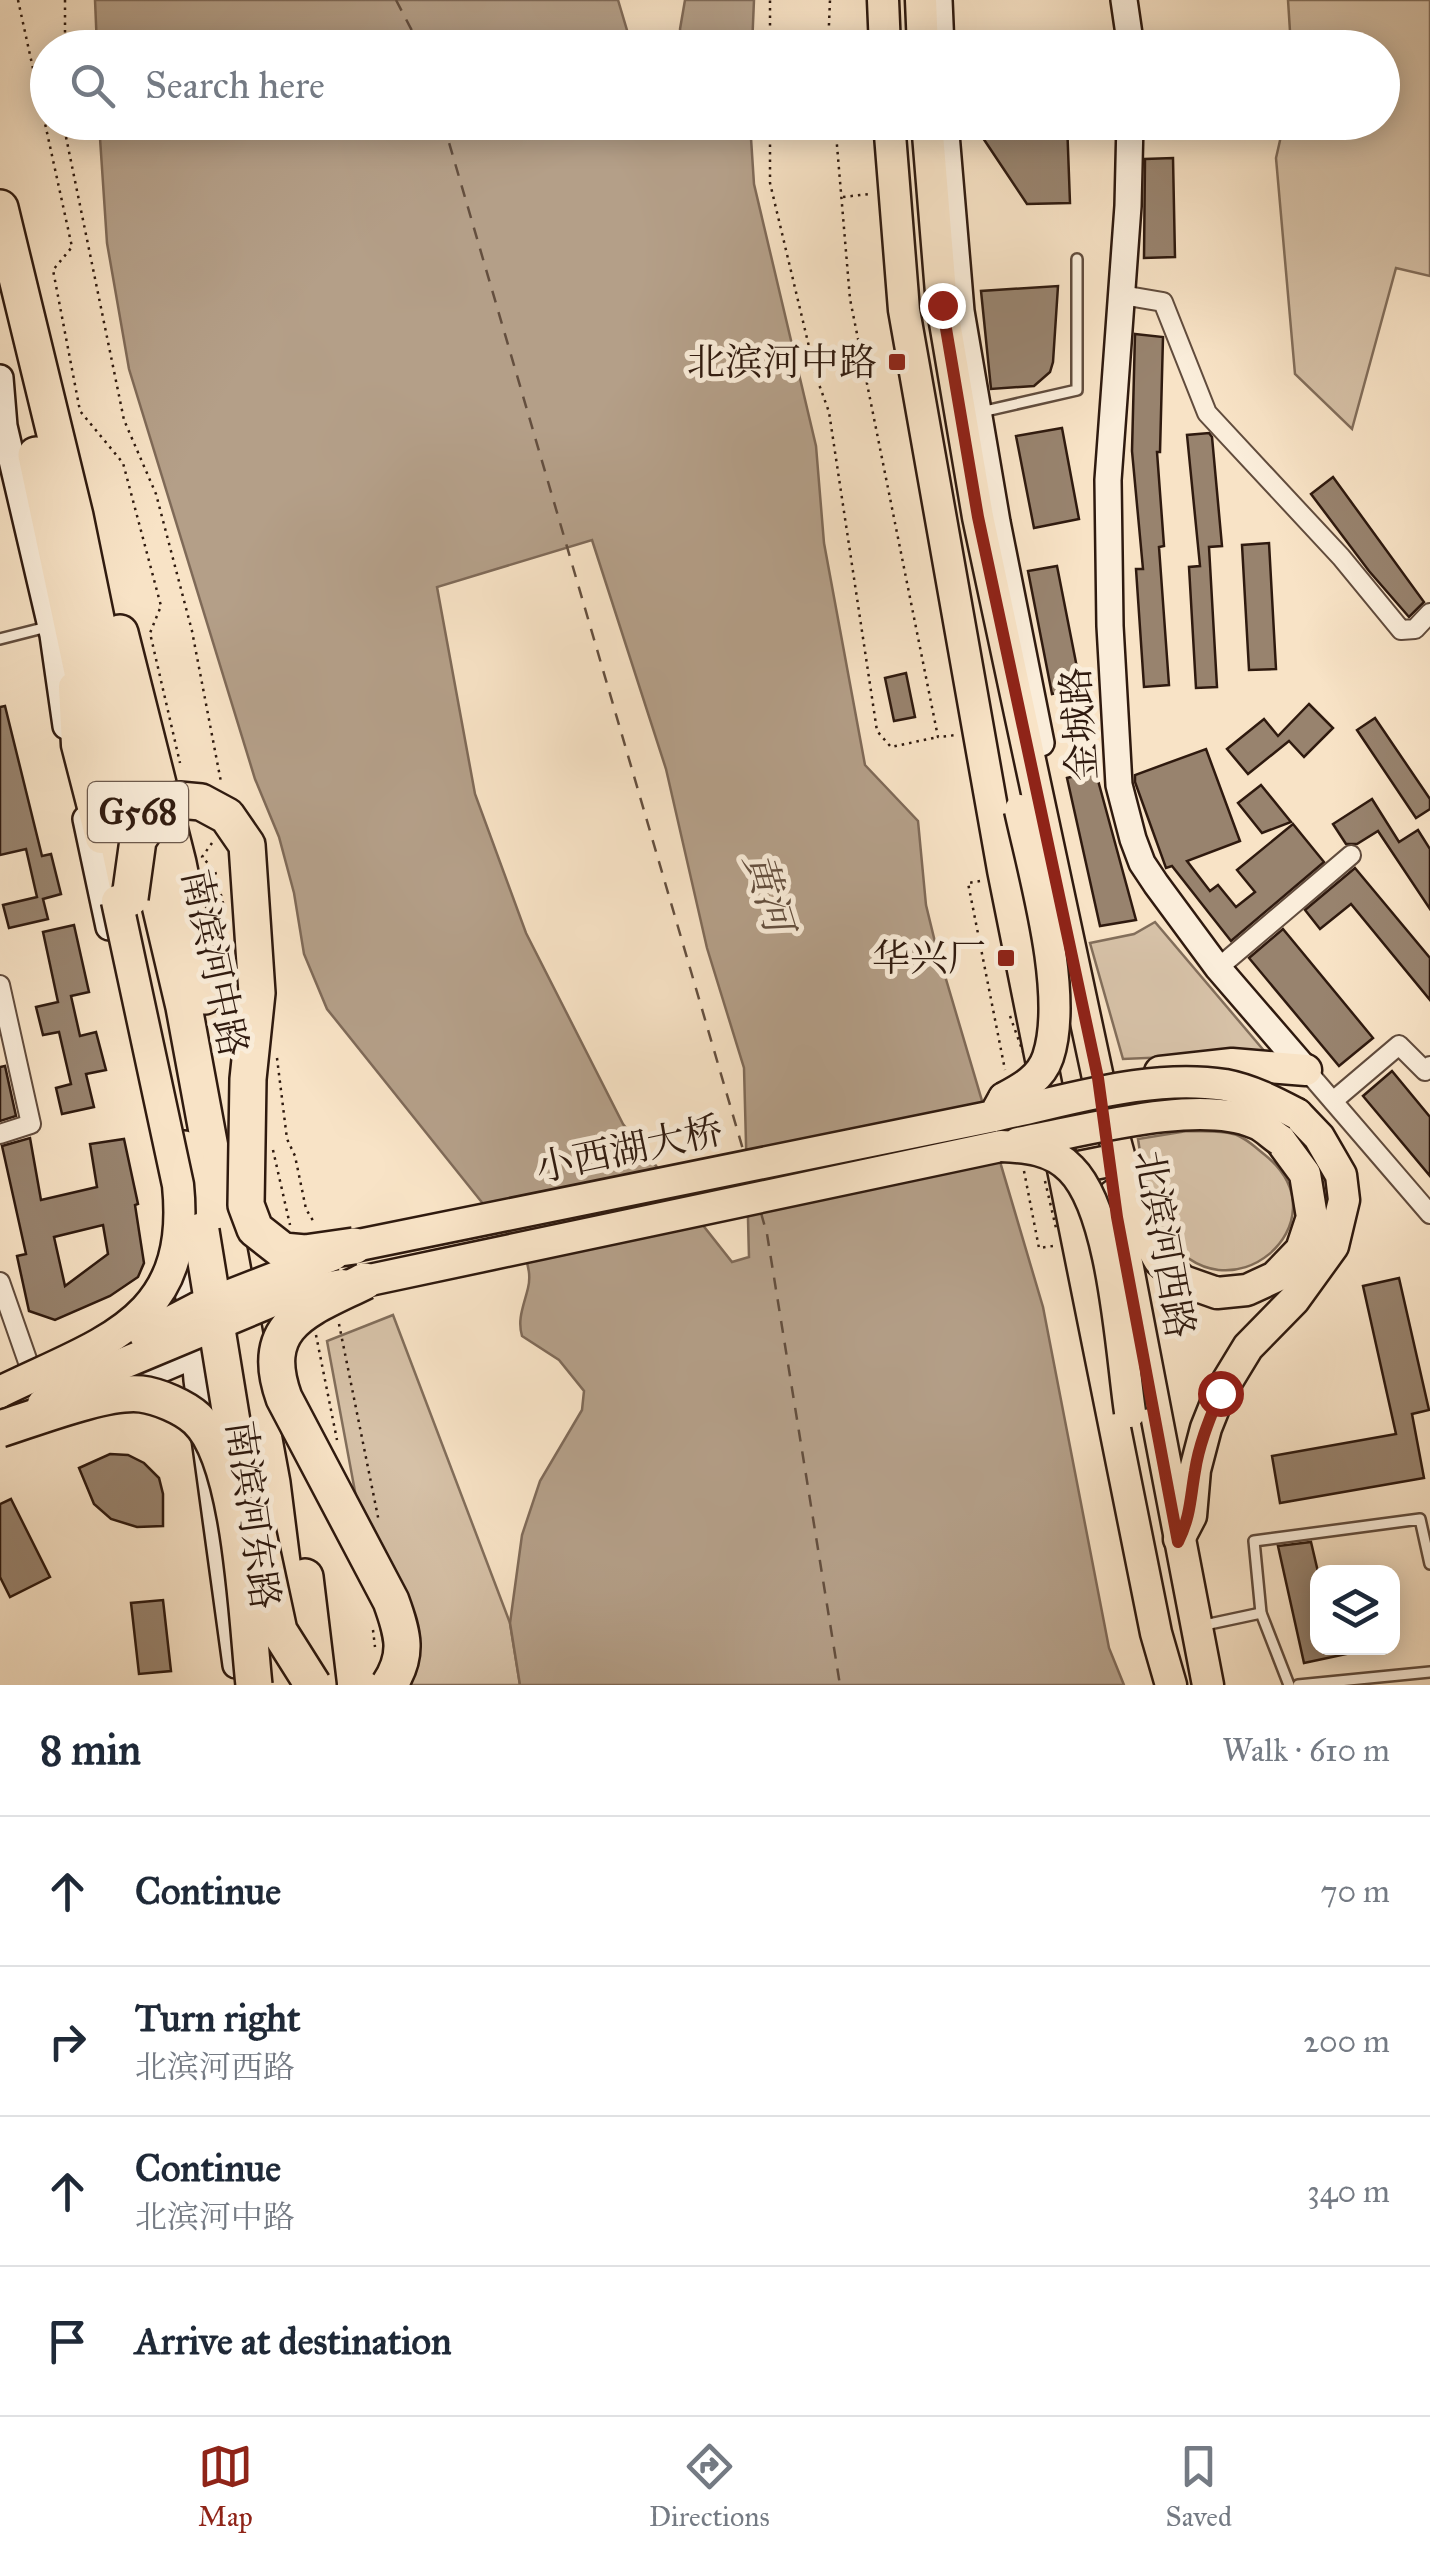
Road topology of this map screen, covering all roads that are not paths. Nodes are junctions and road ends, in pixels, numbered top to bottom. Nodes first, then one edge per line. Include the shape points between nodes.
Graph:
1 (883, 0) edge
2 (921, 0) edge
3 (939, 0) edge
4 (1124, 0) edge
5 (884, 30) edge
6 (922, 30) edge
7 (941, 30) edge
8 (1128, 30) edge
9 (890, 140) edge
10 (928, 140) edge
11 (947, 140) edge
12 (1129, 140) edge
13 (0, 208) edge
14 (1077, 260) dead end
15 (1122, 294) junction
16 (0, 298) edge
17 (0, 378) edge
18 (978, 413) junction
19 (934, 476) junction
20 (74, 516) junction
21 (1430, 613) edge
22 (63, 638) junction
23 (0, 639) edge
24 (1351, 855) dead end
25 (123, 899) junction
26 (1218, 968) junction
27 (0, 985) edge
28 (1430, 1066) edge
29 (1306, 1070) junction
30 (1098, 1078) junction
31 (1333, 1101) junction
32 (997, 1131) junction
33 (0, 1134) edge
34 (1109, 1161) junction
35 (1054, 1174) junction
36 (246, 1205) junction
37 (1430, 1214) edge
38 (354, 1246) junction
39 (366, 1281) junction
40 (0, 1282) edge
41 (192, 1307) junction
42 (195, 1356) junction
43 (36, 1379) junction
44 (0, 1392) edge
45 (284, 1398) junction
46 (0, 1404) edge
47 (234, 1426) junction
48 (0, 1430) edge
49 (1178, 1542) junction
50 (1430, 1564) edge
51 (1261, 1613) junction
52 (1198, 1627) junction
53 (1430, 1672) edge
54 (239, 1685) edge
55 (254, 1685) edge
56 (268, 1685) edge
57 (298, 1685) edge
58 (316, 1685) edge
59 (389, 1685) edge
60 (1172, 1685) edge
61 (1208, 1685) edge
62 (1289, 1685) edge
63 (1298, 1685) edge

1 - 5 main road
2 - 6 main road
3 - 7 street
4 - 8 street
9 - 19 main road via 904,310
10 - 30 main road via 942,305 978,517
11 - 18 street via 961,311
12 - 15 street, 金城路
13 - 20 highway, 南滨河中路 / G568
14 - 18 lane via 1077,390
15 - 21 street via 1163,302 1207,413 1401,630 1414,630
15 - 26 street, 金城路 via 1108,480 1119,784 1142,863
16 - 22 highway, 南滨河中路 / G568 via 21,382
17 - 22 street, 南滨河中路 via 4,426
18 - 30 street via 1089,983
19 - 32 main road, bridge via 979,615 1045,924 1054,998 1048,1059 1030,1084 1004,1098
19 - 35 main road
20 - 36 highway, bridge via 124,642 178,863
20 - 57 highway, 南滨河中路 / G568 via 202,1100 272,1483
22 - 23 lane
22 - 25 highway, 南滨河中路 / G568
22 - 41 street, 南滨河中路 via 60,697
24 - 26 street
25 - 36 highway, bridge via 138,840 156,813 179,800 202,802 227,816 247,845 257,993
25 - 43 main road, bridge via 178,1185 179,1246 152,1303 122,1329
25 - 47 highway, 南滨河中路 / G568, bridge via 202,1232
26 - 29 street, 金城路
27 - 33 street via 31,1124
28 - 31 street via 1424,1070 1399,1045
29 - 30 main road via 1232,1064
29 - 31 street, 金城路
30 - 32 main road, bridge via 1136,1221 1159,1260 1183,1281 1217,1293 1275,1278 1301,1250 1312,1217 1306,1174 1280,1140 1255,1123 1213,1113 1171,1116
30 - 34 main road, 北滨河西路
31 - 37 street, 金城路
32 - 38 main road, 小西湖大桥
32 - 39 main road, 小西湖大桥
32 - 49 main road, bridge via 1139,1086 1224,1085 1297,1114 1341,1174 1344,1200 1332,1246 1294,1300 1248,1347 1220,1393 1195,1470 1191,1516
32 - 60 main road, bridge via 1070,1167 1087,1190 1104,1238 1169,1630
34 - 35 main road
34 - 49 main road, 北滨河西路
35 - 60 main road
36 - 38 highway, bridge via 255,1229 283,1251
38 - 46 main road, 小西湖大桥, bridge via 197,1308
39 - 45 highway, bridge via 300,1314 280,1337 277,1378
39 - 48 main road, 小西湖大桥, bridge via 287,1295 117,1366
40 - 43 street
41 - 42 street, 南滨河中路
41 - 43 street
42 - 48 street
42 - 54 street, 南滨河东路
43 - 44 main road, bridge
43 - 46 main road, bridge
45 - 58 highway, bridge
45 - 59 highway, bridge via 401,1627 405,1647
47 - 56 highway, 南滨河中路 / G568, bridge
47 - 58 highway, bridge via 280,1631
48 - 55 highway, bridge via 142,1394 198,1419 231,1494
49 - 52 main road
50 - 51 lane via 1420,1519 1254,1541
51 - 52 lane
51 - 62 lane
52 - 61 main road
53 - 63 lane

